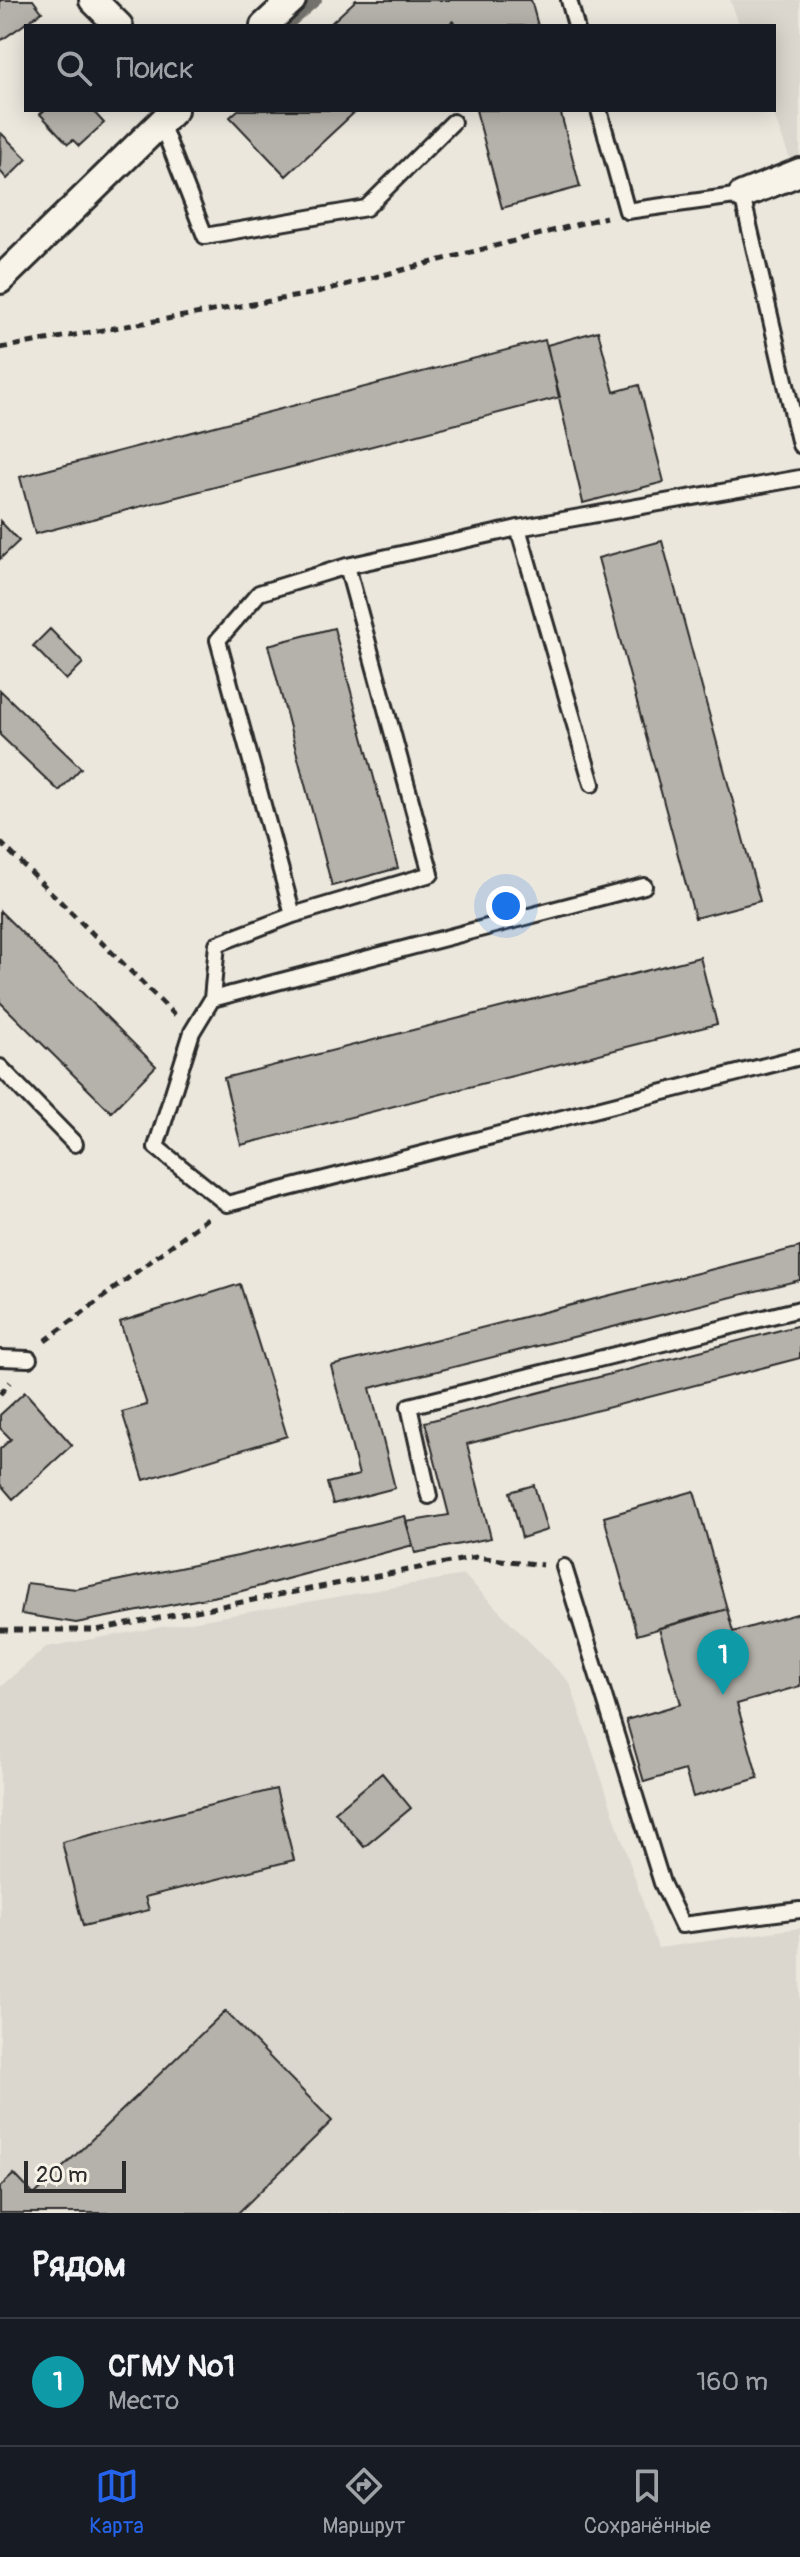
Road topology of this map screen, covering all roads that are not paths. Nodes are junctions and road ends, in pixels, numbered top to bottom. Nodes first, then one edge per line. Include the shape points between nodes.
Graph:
1 (93, 0) edge
2 (292, 0) edge
3 (569, 0) edge
4 (117, 24) edge
5 (266, 24) edge
6 (575, 24) edge
7 (600, 112) edge
8 (167, 116) edge
9 (453, 122) dead end
10 (800, 172) edge
11 (742, 195) junction
12 (0, 280) edge
13 (800, 445) edge
14 (800, 478) edge
15 (518, 528) junction
16 (347, 566) junction
17 (592, 784) dead end
18 (644, 886) dead end
19 (293, 915) junction
20 (212, 999) junction
21 (800, 1057) edge
22 (0, 1067) edge
23 (75, 1144) dead end
24 (800, 1309) edge
25 (0, 1358) edge
26 (29, 1359) road end
27 (429, 1496) dead end
28 (564, 1567) road end
29 (800, 1910) edge

1 - 4 street
2 - 5 street
3 - 6 lane
7 - 11 lane via 627,211
8 - 9 lane via 205,236 366,208
8 - 12 street
10 - 11 street
11 - 13 lane
14 - 15 lane
15 - 16 lane
15 - 17 lane
16 - 19 lane via 259,593 218,640
16 - 19 lane via 431,874
18 - 20 lane
19 - 20 lane via 217,944
20 - 21 lane via 192,1032 156,1147 227,1204
22 - 23 lane
24 - 27 lane via 409,1406
25 - 26 lane
28 - 29 lane via 662,1883 682,1925

